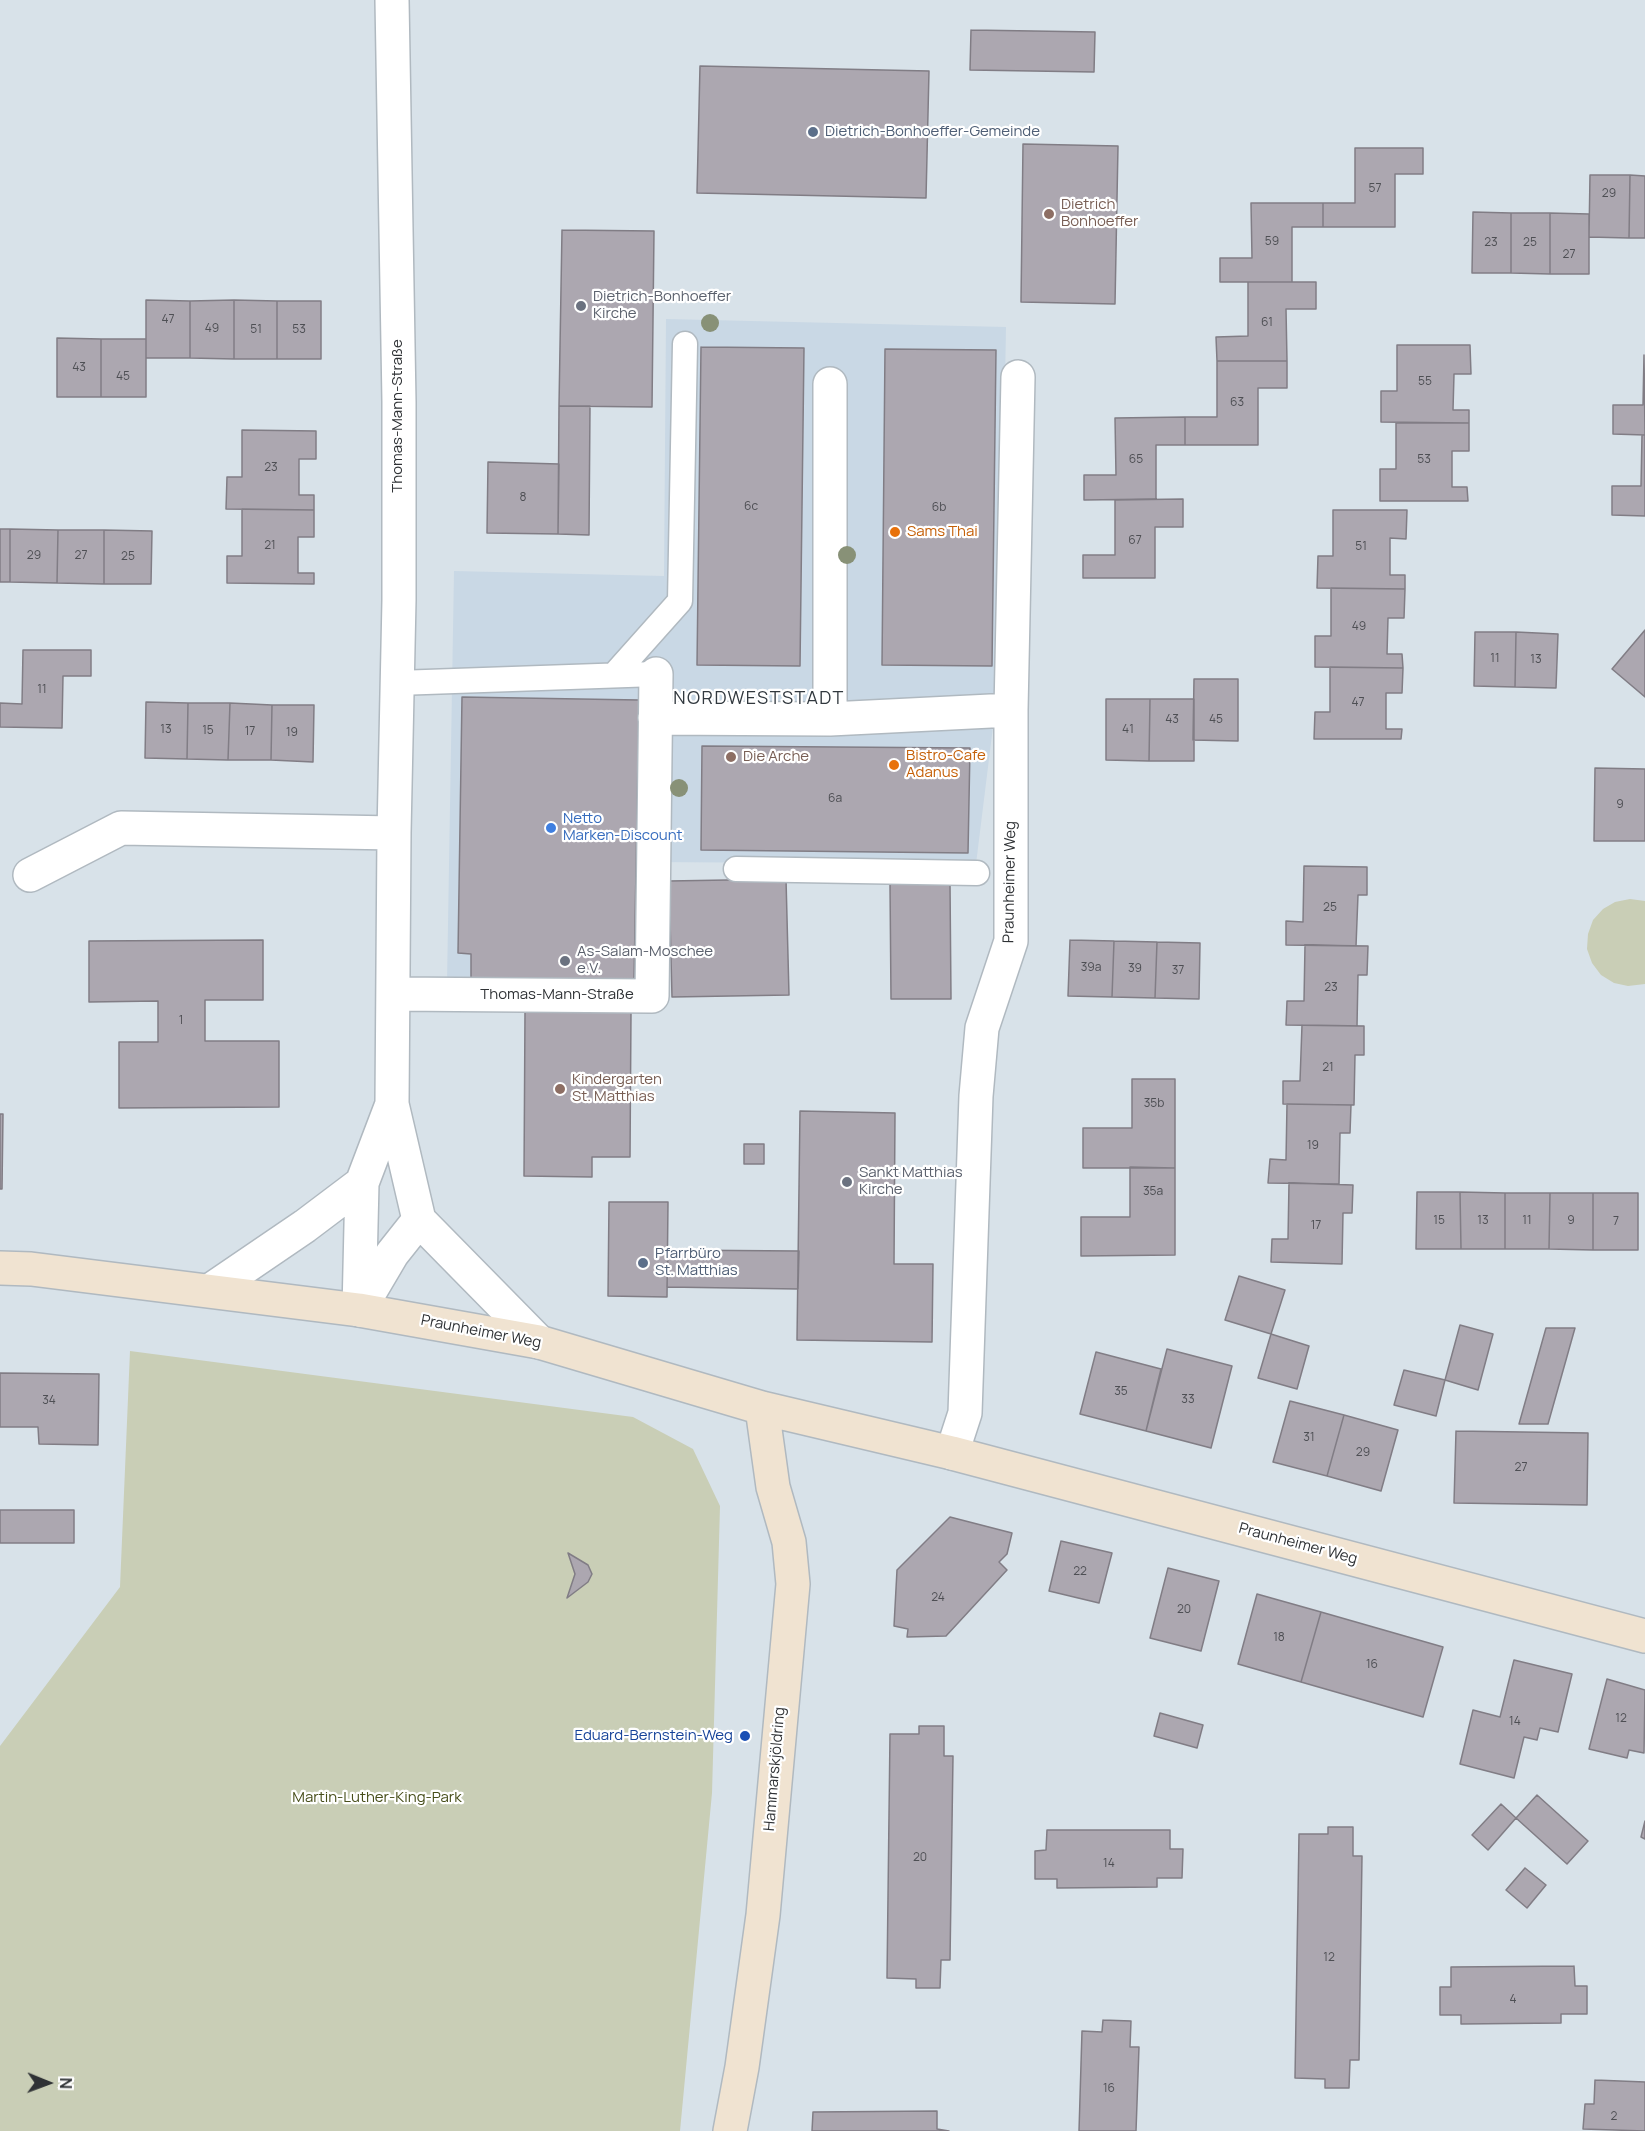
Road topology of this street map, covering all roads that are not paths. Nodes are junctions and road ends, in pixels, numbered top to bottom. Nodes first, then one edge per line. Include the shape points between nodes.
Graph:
1 (392, 0) edge
2 (686, 344) dead end
3 (1018, 377) dead end
4 (830, 384) dead end
5 (656, 674) joint
6 (614, 675) junction
7 (397, 683) junction
8 (1011, 710) junction
9 (655, 717) junction
10 (830, 719) junction
11 (393, 833) junction
12 (736, 869) dead end
13 (977, 873) dead end
14 (30, 875) dead end
15 (393, 994) junction
16 (392, 1104) junction
17 (362, 1183) junction
18 (420, 1220) junction
19 (0, 1268) edge
20 (211, 1290) junction
21 (359, 1310) junction
22 (539, 1342) junction
23 (762, 1408) junction
24 (952, 1453) junction
25 (1645, 1636) edge
26 (729, 2131) edge

1 - 7 street, Thomas-Mann-Straße via 399,402
2 - 6 lane via 680,601
3 - 8 street, Praunheimer Weg
4 - 10 street
5 - 6 lane
5 - 9 street, Thomas-Mann-Straße
6 - 7 lane
7 - 11 street, Thomas-Mann-Straße
8 - 10 street
8 - 24 street, Praunheimer Weg via 1011,941 982,1028 965,1413
9 - 10 street
9 - 15 street, Thomas-Mann-Straße via 652,996
11 - 14 street via 121,828
11 - 15 street, Thomas-Mann-Straße
12 - 13 lane
15 - 16 street, Thomas-Mann-Straße
16 - 17 street, Thomas-Mann-Straße
16 - 18 street, Thomas-Mann-Straße
17 - 20 street
17 - 21 street, Thomas-Mann-Straße
18 - 21 street via 392,1254
18 - 22 street
19 - 20 main road, Praunheimer Weg
20 - 21 main road, Praunheimer Weg
21 - 22 main road, Praunheimer Weg
22 - 23 main road, Praunheimer Weg
23 - 24 main road, Praunheimer Weg
23 - 26 main road, Hammarskjöldring via 773,1487 789,1542 793,1584 763,1915
24 - 25 main road, Praunheimer Weg

